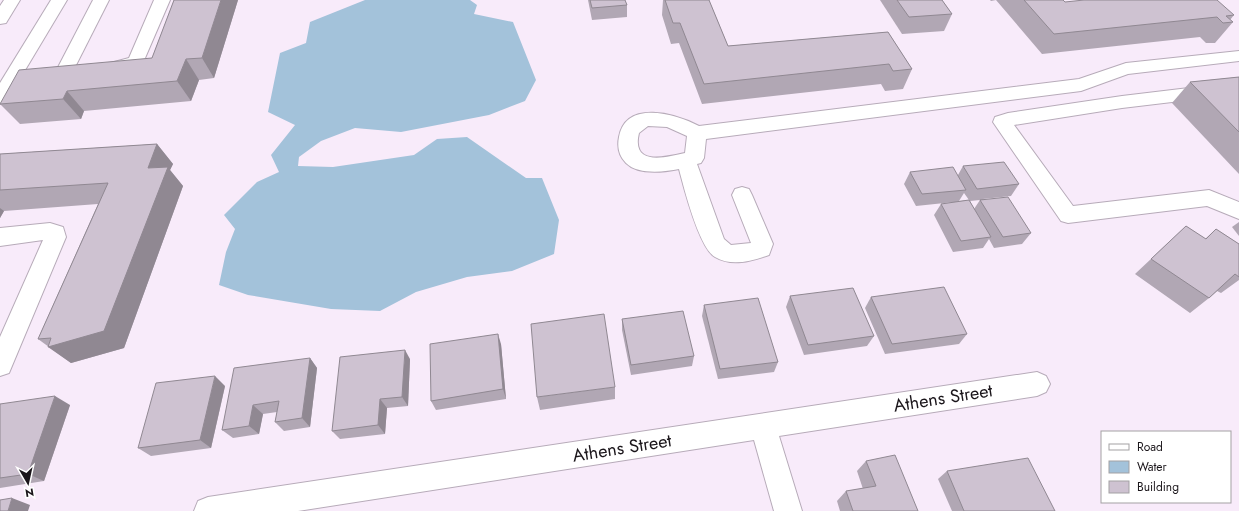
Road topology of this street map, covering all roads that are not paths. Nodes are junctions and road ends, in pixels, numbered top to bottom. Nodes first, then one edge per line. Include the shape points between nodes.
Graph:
1 (12, 0) edge
2 (59, 0) edge
3 (101, 0) edge
4 (162, 0) edge
5 (0, 19) edge
6 (1239, 56) edge
7 (64, 73) junction
8 (12, 78) junction
9 (1239, 88) edge
10 (0, 98) edge
11 (697, 133) junction
12 (686, 161) junction
13 (742, 195) dead end
14 (1239, 211) edge
15 (0, 237) edge
16 (0, 365) edge
17 (1037, 384) dead end
18 (763, 426) junction
19 (208, 511) edge
20 (788, 511) edge

1 - 5 street
2 - 8 street
3 - 7 street
4 - 7 street via 136,61 119,68
6 - 11 street via 1126,69 1081,85
7 - 8 street
8 - 10 street
9 - 14 street via 1122,102 1002,122 1068,215 1209,198
11 - 12 street via 694,158
11 - 12 street via 672,121 651,120 636,124 629,131 627,146 631,155 641,163 657,166
12 - 13 street via 716,243 721,250 736,254 761,249 762,244
15 - 16 street via 50,231 55,233
17 - 18 street, Athens Street
18 - 19 street, Athens Street
18 - 20 street

